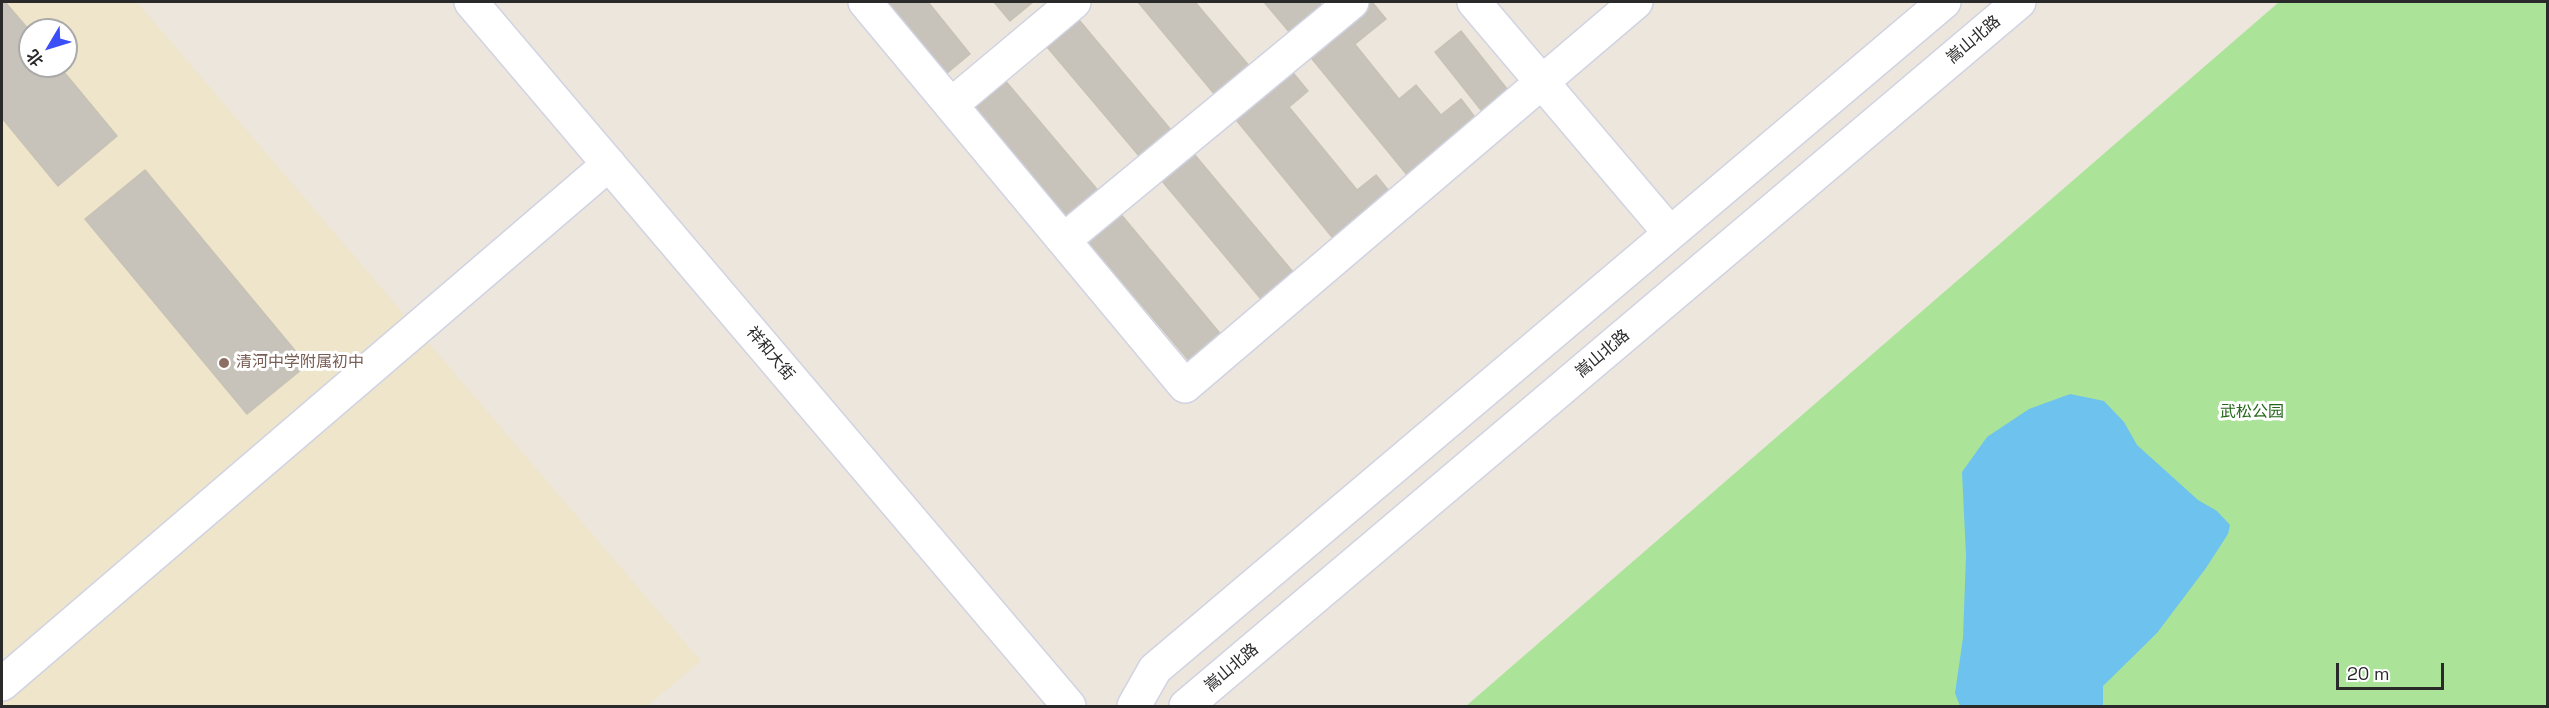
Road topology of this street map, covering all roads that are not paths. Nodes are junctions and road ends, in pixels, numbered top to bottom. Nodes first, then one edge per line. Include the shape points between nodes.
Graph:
1 (471, 2) edge
2 (865, 2) edge
3 (1074, 2) edge
4 (1352, 2) edge
5 (1474, 2) edge
6 (1636, 2) edge
7 (1944, 2) edge
8 (2019, 2) edge
9 (1542, 82) junction
10 (951, 105) junction
11 (609, 164) junction
12 (1670, 233) junction
13 (1064, 240) junction
14 (2, 684) edge
15 (1068, 706) edge
16 (1134, 706) edge
17 (1186, 706) edge

1 - 11 street, 祥和大街
2 - 10 street
3 - 10 street
4 - 13 street
5 - 9 street
6 - 9 street
7 - 12 street
8 - 17 street, 嵩山北路
9 - 12 street
9 - 13 street via 1185,386
10 - 13 street
11 - 14 street
11 - 15 street, 祥和大街
12 - 16 street via 1155,669

